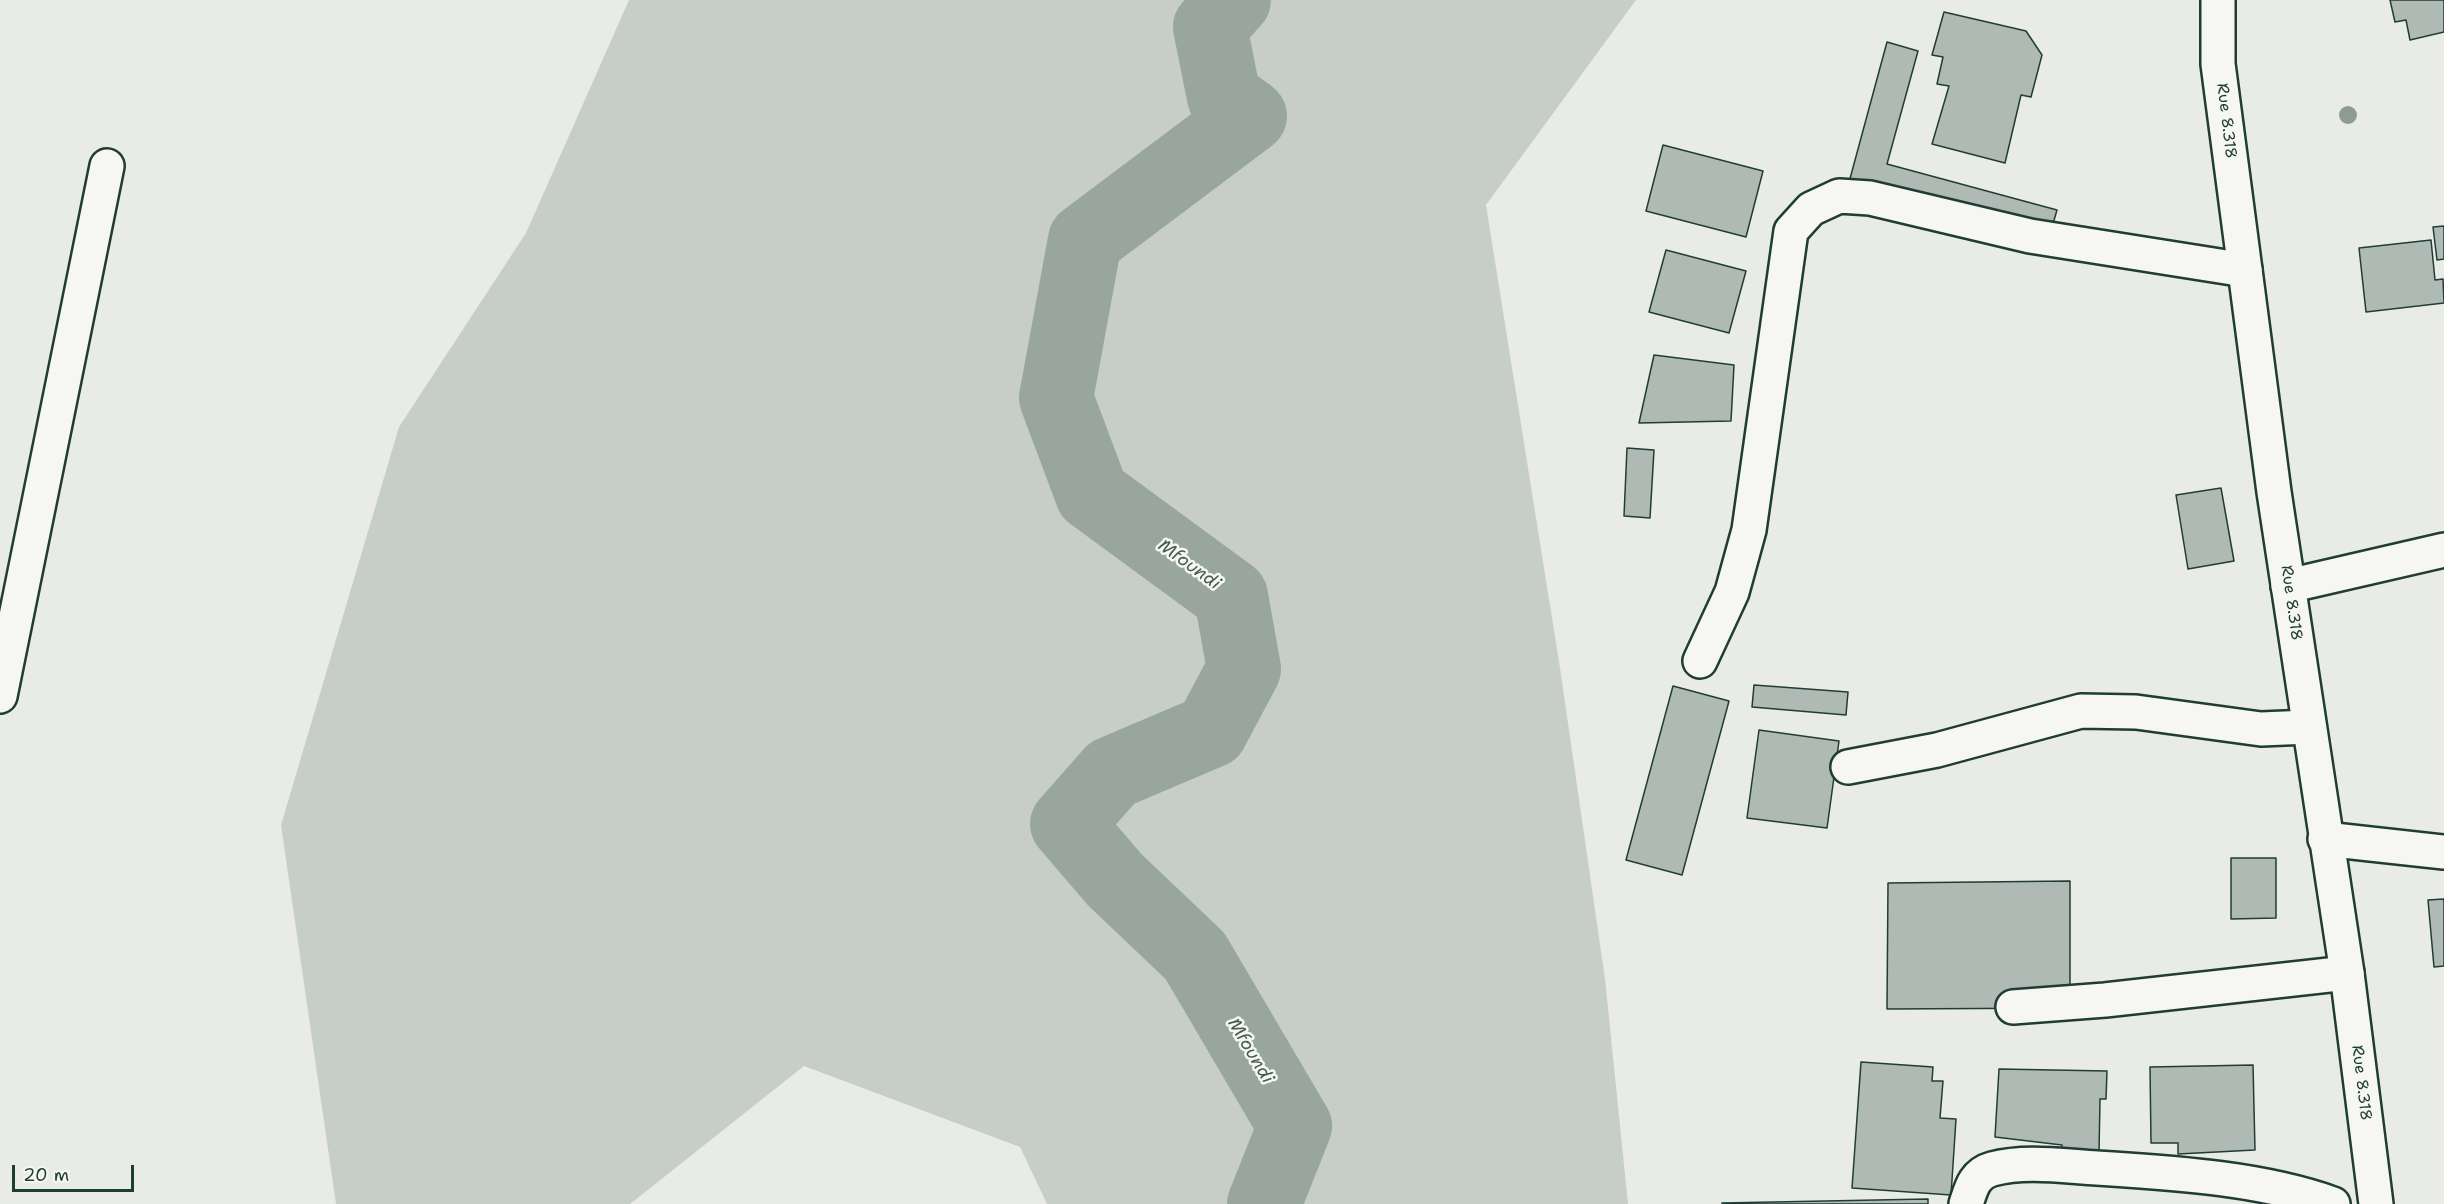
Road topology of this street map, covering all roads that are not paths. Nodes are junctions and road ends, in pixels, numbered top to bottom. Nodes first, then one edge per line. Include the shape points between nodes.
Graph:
1 (2218, 0) edge
2 (107, 166) dead end
3 (2245, 270) junction
4 (2444, 550) edge
5 (2288, 586) junction
6 (7, 629) edge
7 (1700, 662) dead end
8 (0, 696) edge
9 (2309, 727) junction
10 (1848, 767) dead end
11 (2325, 839) junction
12 (2444, 852) edge
13 (2347, 973) junction
14 (2013, 1007) dead end
15 (1966, 1204) edge
16 (2333, 1204) edge
17 (2376, 1204) edge

1 - 3 street, Rue 8.318 via 2218,64
2 - 6 street
3 - 5 street, Rue 8.318
3 - 7 street via 2030,236 1870,198 1839,196 1811,208 1791,231 1749,530 1732,592
4 - 5 street
5 - 9 street, Rue 8.318
6 - 8 street
9 - 10 street via 2260,729 2136,712 2081,711 1937,750
9 - 11 street, Rue 8.318
11 - 12 street
11 - 13 street, Rue 8.318
13 - 14 street
13 - 17 street, Rue 8.318
15 - 16 street via 1975,1179 1990,1169 2039,1164 2175,1173 2270,1188

